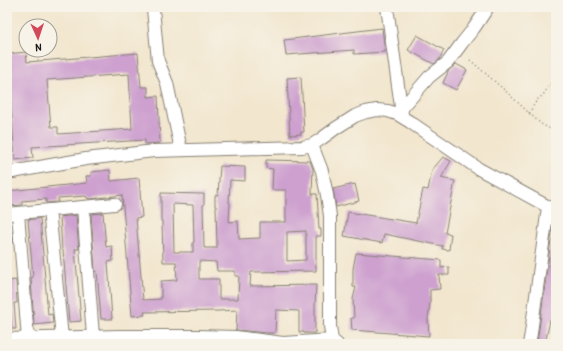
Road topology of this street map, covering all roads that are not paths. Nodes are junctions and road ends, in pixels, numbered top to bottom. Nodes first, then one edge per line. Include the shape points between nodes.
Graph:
1 (151, 7) edge
2 (387, 7) edge
3 (488, 7) edge
4 (400, 114) junction
5 (312, 145) junction
6 (181, 150) junction
7 (7, 173) edge
8 (116, 204) dead end
9 (83, 207) junction
10 (552, 209) edge
11 (49, 210) junction
12 (13, 214) edge
13 (93, 336) junction
14 (62, 337) junction
15 (28, 338) junction
16 (7, 339) edge
17 (119, 340) edge
18 (236, 341) edge
19 (334, 342) edge
20 (529, 344) edge

1 - 6 street via 158,61 167,83
2 - 4 street
3 - 4 street via 448,62 429,77
4 - 5 street via 377,110 366,112 355,116
4 - 10 street via 479,169
5 - 6 street
5 - 19 street via 322,171 330,216 330,326
6 - 7 street via 86,159
8 - 9 street
9 - 11 street
9 - 13 street
10 - 20 street
11 - 12 street
11 - 14 street
12 - 15 street
13 - 14 street
13 - 17 street
14 - 15 street
15 - 16 street
17 - 18 street via 197,336
18 - 19 street

